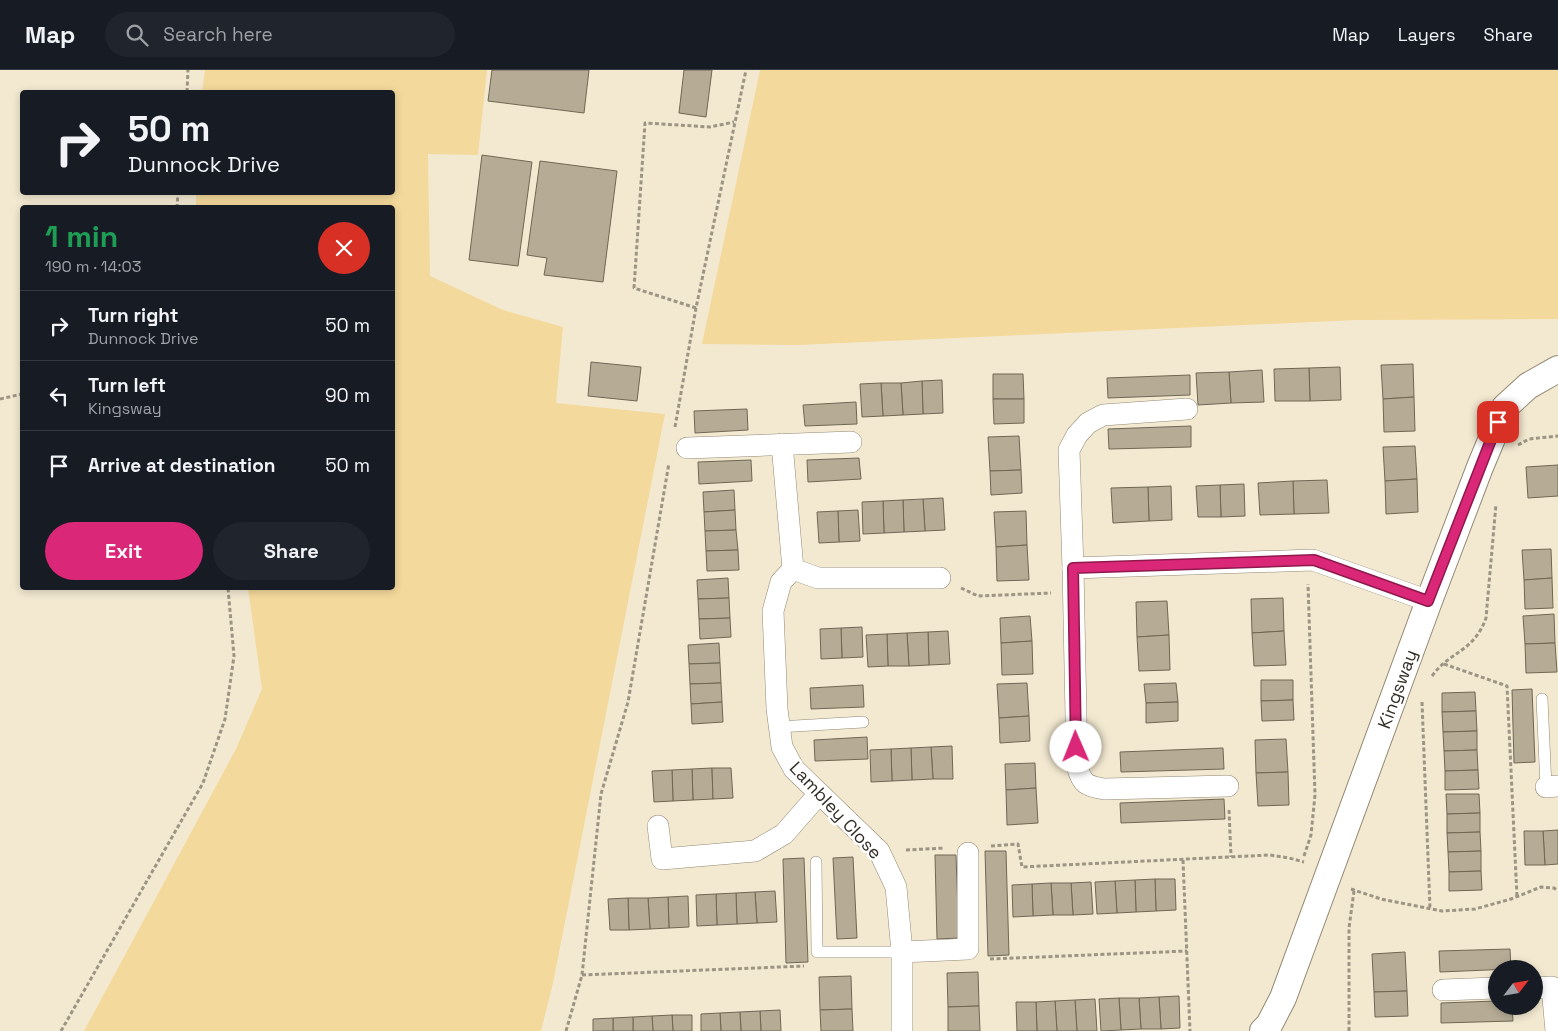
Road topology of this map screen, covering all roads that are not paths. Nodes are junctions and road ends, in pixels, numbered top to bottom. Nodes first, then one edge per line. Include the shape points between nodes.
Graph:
1 (1558, 369) edge
2 (1187, 409) dead end
3 (851, 442) dead end
4 (782, 444) junction
5 (677, 446) road end
6 (1073, 568) junction
7 (793, 569) junction
8 (940, 578) road end
9 (1428, 601) junction
10 (1542, 699) dead end
11 (863, 722) dead end
12 (778, 726) junction
13 (1228, 786) road end
14 (1552, 786) edge
15 (820, 794) junction
16 (658, 826) dead end
17 (967, 849) road end
18 (816, 862) dead end
19 (902, 952) junction
20 (1488, 988) edge
21 (1543, 988) edge
22 (1443, 990) dead end
23 (902, 1031) edge
24 (1263, 1031) edge
25 (1556, 1031) edge

1 - 9 street, Kingsway via 1528,386 1505,407
2 - 6 street via 1103,415 1088,423 1077,435 1069,450
3 - 4 street
4 - 5 street
4 - 7 street
6 - 9 street via 1314,560
6 - 13 street via 1077,766 1081,779 1090,787 1104,789
7 - 8 street via 818,578
7 - 12 street, Lambley Close via 781,582 772,610
9 - 24 street, Kingsway via 1283,998
10 - 14 lane
11 - 12 lane
12 - 15 street, Lambley Close via 782,747 794,770
15 - 16 street via 784,834 755,851 662,859
15 - 19 street, Lambley Close via 879,851 896,887
17 - 19 street via 968,949
18 - 19 lane via 817,952
19 - 23 street, Lambley Close
20 - 22 street
21 - 25 street via 1552,987

